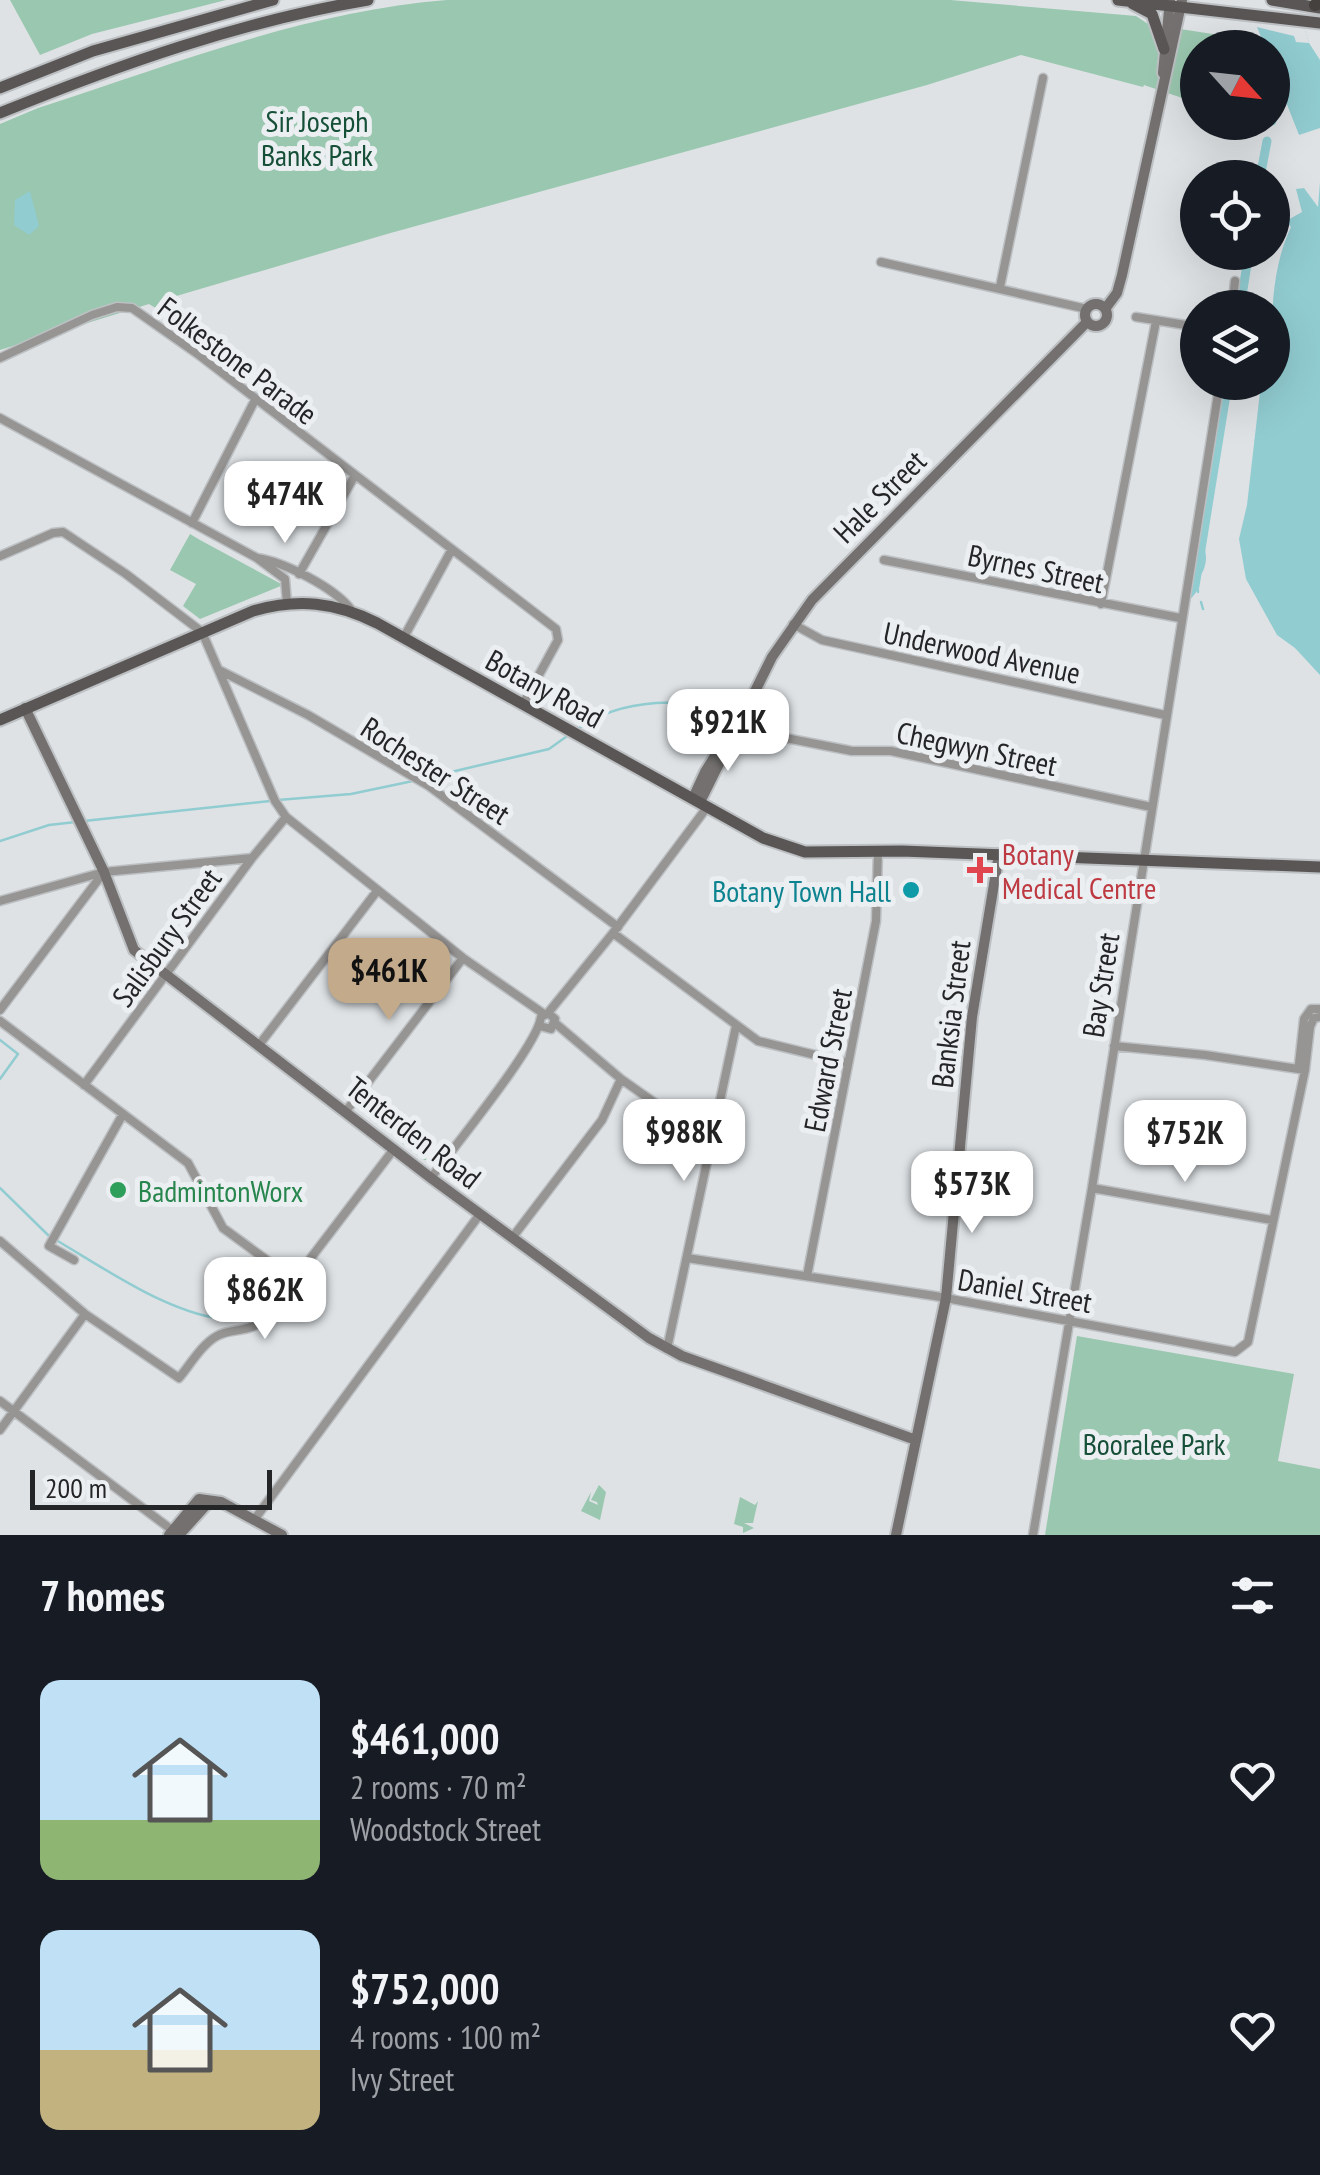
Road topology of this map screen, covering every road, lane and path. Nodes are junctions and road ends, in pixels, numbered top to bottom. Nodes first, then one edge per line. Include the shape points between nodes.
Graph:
1 (273, 0) edge
2 (368, 0) edge
3 (1119, 0) edge
4 (1272, 0) edge
5 (1176, 2) edge
6 (1318, 5) edge
7 (1320, 25) edge
8 (1164, 49) junction
9 (1042, 78) dead end
10 (1164, 85) junction
11 (0, 88) edge
12 (0, 112) edge
13 (880, 262) dead end
14 (1235, 280) dead end
15 (1000, 287) junction
16 (1234, 290) edge
17 (1104, 309) junction
18 (1087, 316) junction
19 (1136, 317) dead end
20 (1156, 320) junction
21 (1180, 325) edge
22 (0, 358) edge
23 (256, 400) junction
24 (1217, 400) edge
25 (0, 418) edge
26 (354, 477) junction
27 (192, 522) junction
28 (452, 549) junction
29 (0, 556) edge
30 (257, 558) junction
31 (884, 560) dead end
32 (299, 574) junction
33 (287, 602) junction
34 (1100, 604) junction
35 (352, 610) junction
36 (1180, 618) junction
37 (797, 627) junction
38 (202, 632) junction
39 (404, 638) junction
40 (218, 669) junction
41 (523, 704) junction
42 (25, 708) junction
43 (1165, 715) junction
44 (0, 720) edge
45 (734, 728) junction
46 (700, 802) junction
47 (1152, 807) junction
48 (286, 818) junction
49 (878, 851) junction
50 (999, 854) junction
51 (252, 858) junction
52 (1143, 860) junction
53 (1320, 867) edge
54 (104, 872) junction
55 (377, 892) junction
56 (0, 901) edge
57 (616, 930) junction
58 (463, 958) junction
59 (168, 976) junction
60 (1320, 1009) edge
61 (0, 1010) edge
62 (1320, 1017) edge
63 (0, 1021) edge
64 (547, 1022) junction
65 (736, 1026) junction
66 (259, 1045) junction
67 (1114, 1046) junction
68 (848, 1063) junction
69 (1304, 1070) junction
70 (621, 1079) junction
71 (84, 1084) junction
72 (346, 1110) junction
73 (122, 1114) junction
74 (712, 1143) junction
75 (394, 1149) junction
76 (431, 1178) junction
77 (1092, 1188) junction
78 (480, 1214) junction
79 (1272, 1220) junction
80 (512, 1238) junction
81 (0, 1241) edge
82 (687, 1258) junction
83 (74, 1260) dead end
84 (807, 1276) junction
85 (294, 1280) junction
86 (946, 1298) junction
87 (85, 1314) junction
88 (1070, 1320) junction
89 (667, 1349) junction
90 (0, 1401) edge
91 (14, 1412) junction
92 (0, 1430) edge
93 (916, 1440) junction
94 (254, 1520) junction
95 (175, 1534) edge
96 (282, 1535) edge
97 (896, 1535) edge
98 (1032, 1535) edge

1 - 11 main road via 94,51
2 - 12 main road via 191,44
3 - 5 main road
3 - 8 main road via 1149,11
4 - 6 main road
5 - 7 main road
5 - 8 street
5 - 10 street
8 - 10 street
9 - 15 street
10 - 17 street via 1117,293
13 - 15 street
14 - 16 street
15 - 18 street
17 - 18 street via 1096,305
17 - 18 street via 1102,324
18 - 37 street, Hale Street via 825,586
19 - 20 street
20 - 21 street
20 - 34 street
22 - 23 street, Folkestone Parade via 92,315 132,308
23 - 26 street, Folkestone Parade
23 - 27 street
24 - 36 street, Bay Street
25 - 27 street
26 - 28 street, Folkestone Parade
26 - 32 street
27 - 30 street
28 - 39 street
28 - 41 street, Folkestone Parade via 556,629 558,640
29 - 38 street via 63,532
30 - 32 street
30 - 33 street via 285,580
31 - 34 street, Byrnes Street
32 - 35 street
33 - 35 main road, Botany Road
33 - 38 main road, Botany Road
34 - 36 street, Byrnes Street
35 - 39 main road, Botany Road
36 - 43 street, Bay Street
37 - 43 street, Underwood Avenue via 812,637
37 - 45 street, Hale Street
38 - 40 street
38 - 42 main road, Botany Road
39 - 41 main road, Botany Road
40 - 48 street
40 - 57 street, Rochester Street via 429,786
41 - 46 main road, Botany Road
42 - 44 main road, Botany Road
42 - 54 street, Tenterden Road
43 - 47 street, Bay Street
45 - 46 street, Hale Street
45 - 47 street, Chegwyn Street via 852,751 891,751
46 - 49 main road, Botany Road via 783,847
46 - 57 street
47 - 52 street, Bay Street
48 - 51 street, Salisbury Street
48 - 55 street
49 - 50 main road, Botany Road
49 - 68 street, Edward Street via 876,920
50 - 52 main road, Botany Road
50 - 86 street, Banksia Street via 972,1017
51 - 54 street
51 - 59 street, Salisbury Street
52 - 53 main road, Botany Road
52 - 67 street, Bay Street
54 - 56 street
54 - 59 street, Tenterden Road via 134,950
54 - 61 street
55 - 58 street
55 - 66 street
57 - 64 street
57 - 65 street, Rochester Street
58 - 64 street
58 - 72 street
59 - 66 street, Tenterden Road
59 - 71 street, Salisbury Street
60 - 69 street via 1304,1019
62 - 69 street via 1310,1027
63 - 71 street
64 - 70 street
64 - 76 street
65 - 68 street, Rochester Street via 758,1042
65 - 74 street
66 - 72 street, Tenterden Road
67 - 69 street
67 - 77 street, Bay Street
68 - 84 street, Edward Street
69 - 79 street
70 - 74 street
70 - 80 street via 602,1120
71 - 73 street
72 - 75 street, Tenterden Road
73 - 83 street via 49,1246
73 - 85 street via 188,1163 224,1228
74 - 82 street
75 - 76 street, Tenterden Road
75 - 85 street
76 - 78 street, Tenterden Road
77 - 79 street
77 - 88 street, Bay Street
78 - 80 street, Tenterden Road
78 - 94 street
79 - 88 street, Daniel Street via 1248,1342 1235,1352
80 - 89 street, Tenterden Road
81 - 87 street
82 - 84 street, Daniel Street
82 - 89 street
84 - 86 street, Daniel Street
85 - 87 street via 262,1322 213,1338 179,1378
86 - 88 street, Daniel Street
86 - 93 street, Banksia Street
87 - 91 street
88 - 98 street, Bay Street
89 - 93 street, Tenterden Road
90 - 91 street
91 - 92 street
91 - 95 street
93 - 97 street, Banksia Street
94 - 95 street via 209,1502
94 - 96 street

